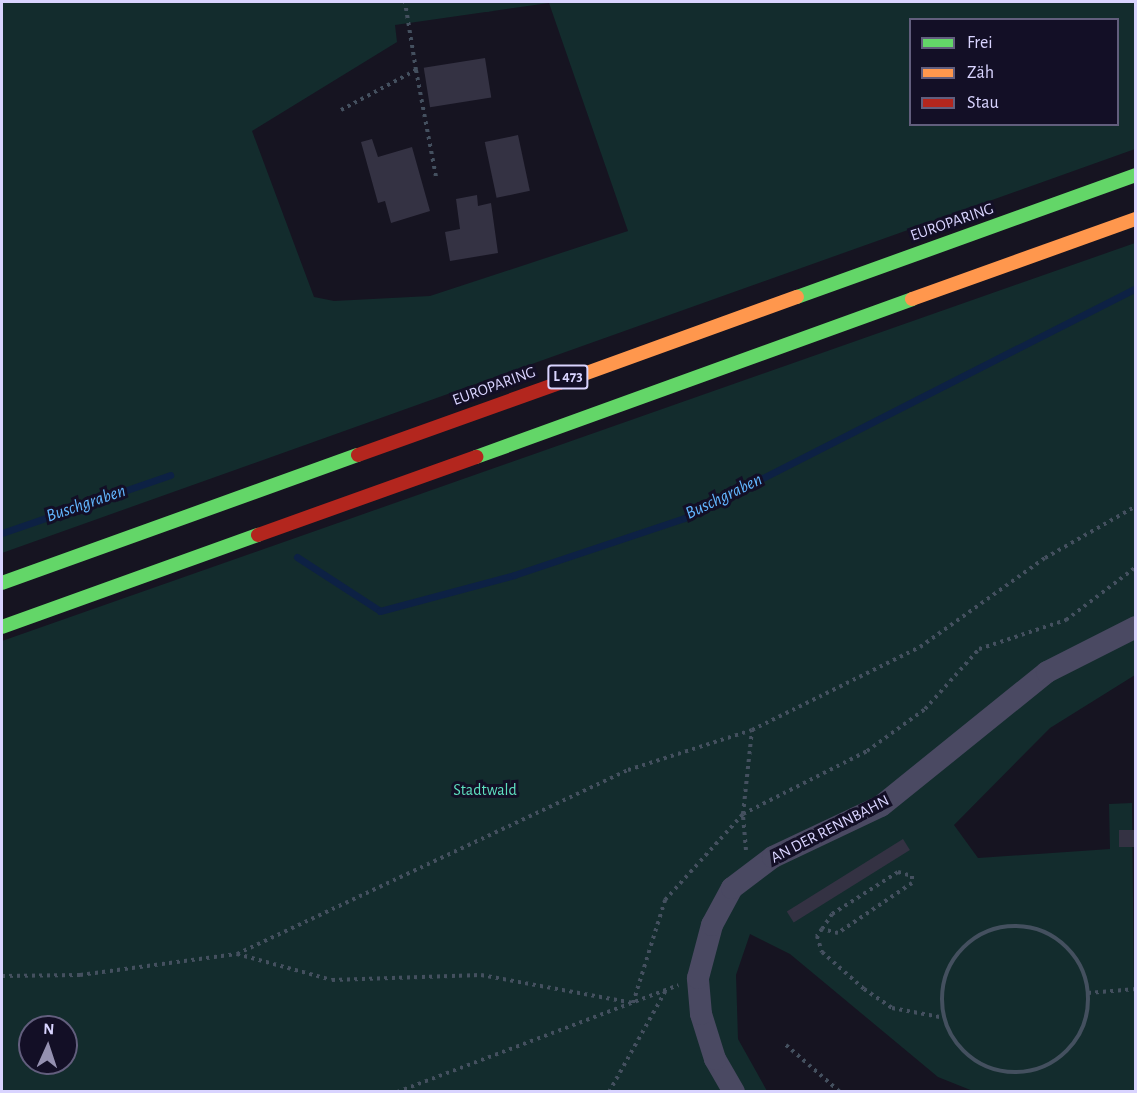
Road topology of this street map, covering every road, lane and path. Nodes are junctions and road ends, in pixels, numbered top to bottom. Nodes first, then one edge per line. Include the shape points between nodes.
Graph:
1 (405, 2) edge
2 (416, 70) junction
3 (341, 110) dead end
4 (1136, 175) edge
5 (436, 177) dead end
6 (1136, 219) edge
7 (1136, 506) edge
8 (1136, 567) edge
9 (2, 583) edge
10 (2, 627) edge
11 (1136, 627) edge
12 (752, 730) junction
13 (743, 814) junction
14 (747, 872) junction
15 (1136, 908) edge
16 (1136, 918) edge
17 (822, 929) junction
18 (237, 954) junction
19 (2, 976) edge
20 (1136, 989) edge
21 (1088, 993) junction
22 (633, 1003) junction
23 (945, 1018) junction
24 (786, 1045) dead end
25 (396, 1092) edge
26 (609, 1092) edge
27 (734, 1092) edge
28 (840, 1092) edge

1 - 2 path
2 - 3 path
2 - 5 path
4 - 9 main road, EUROPARING / L 473
6 - 10 main road, L 473
7 - 12 path via 1045,558 920,647
8 - 13 path via 1066,620 979,649 925,708 867,751
11 - 14 street, AN DER RENNBAHN via 1047,672 881,806
12 - 13 path
12 - 18 path via 628,770
13 - 14 path
13 - 22 path via 665,900
14 - 27 street via 712,925 698,978 705,1026
15 - 16 path
17 - 17 path via 832,914 898,872 912,876 912,883 838,933
17 - 23 path via 817,936 822,952 864,989 892,1008
18 - 19 path via 80,975
18 - 22 path via 332,980 481,975
20 - 21 path
21 - 23 path via 1073,1043 1029,1071 978,1062 953,1038
21 - 23 path via 1065,947 1035,929 1000,928 976,938 956,955 943,988
22 - 25 path
22 - 26 path via 666,989
24 - 28 path

